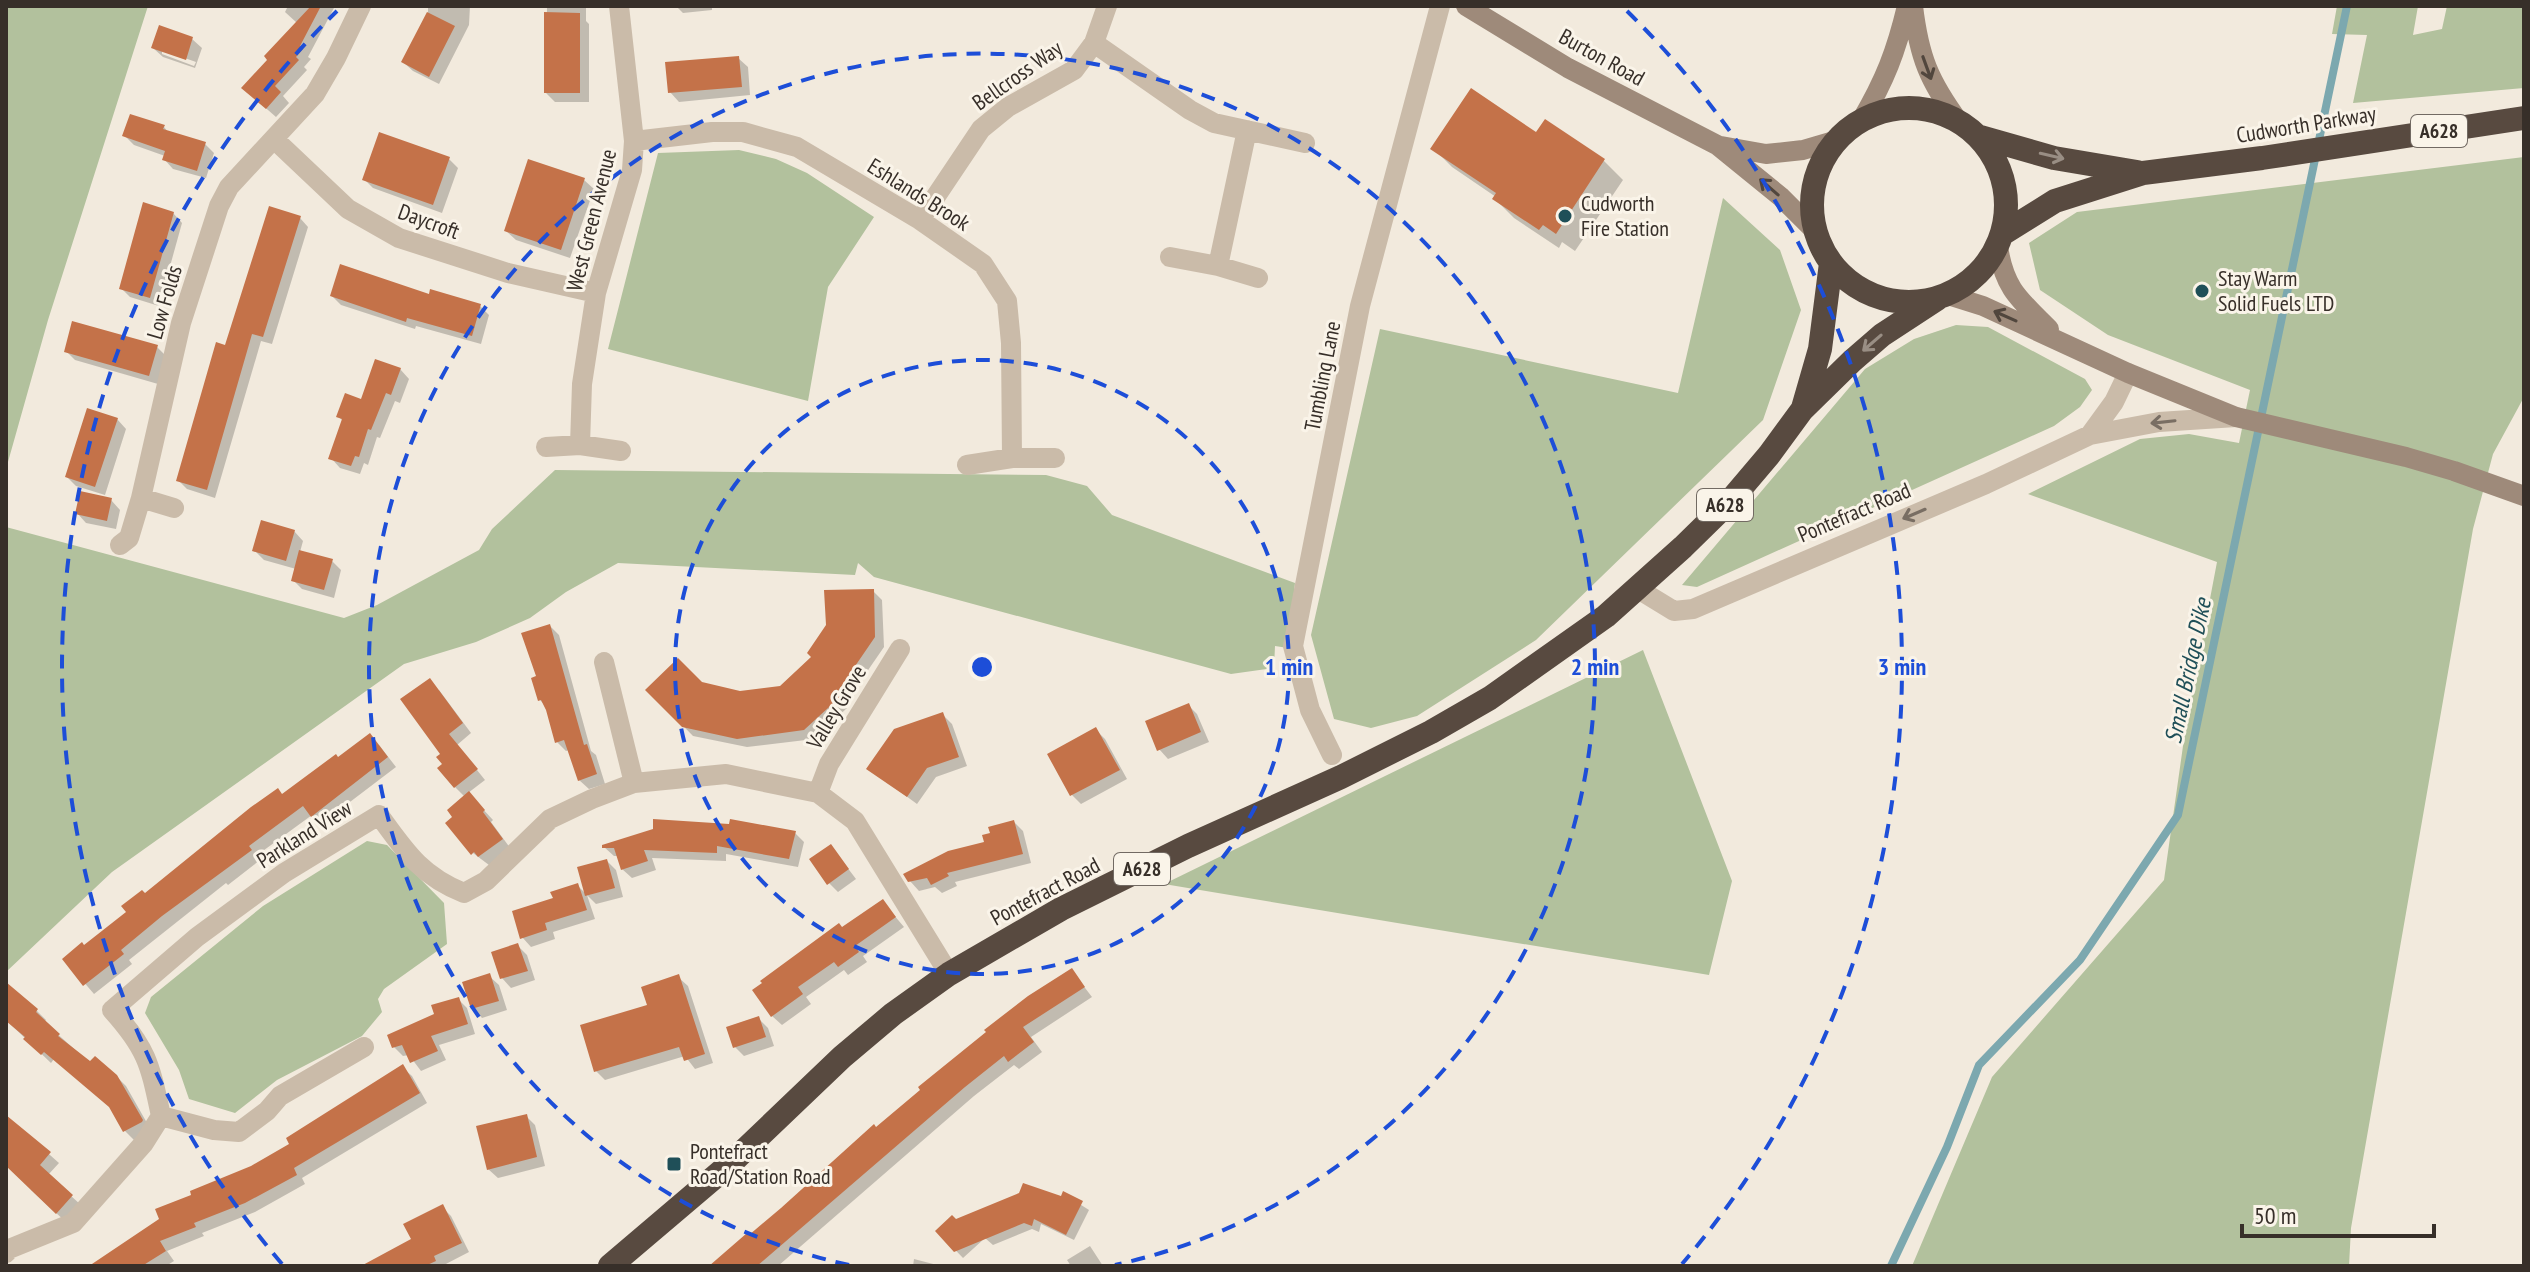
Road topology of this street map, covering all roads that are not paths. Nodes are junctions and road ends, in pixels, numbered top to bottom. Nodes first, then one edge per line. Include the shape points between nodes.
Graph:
1 (361, 6) edge
2 (619, 6) edge
3 (1107, 6) edge
4 (1440, 6) edge
5 (1466, 6) edge
6 (1910, 6) edge
7 (1094, 43) junction
8 (2524, 118) edge
9 (1861, 121) junction
10 (1968, 129) junction
11 (1247, 130) junction
12 (274, 139) junction
13 (1837, 140) junction
14 (634, 141) junction
15 (1305, 143) dead end
16 (1717, 145) junction
17 (2143, 173) junction
18 (920, 220) junction
19 (1817, 233) junction
20 (2000, 240) junction
21 (1170, 257) dead end
22 (1831, 263) junction
23 (1218, 266) junction
24 (1258, 278) dead end
25 (596, 293) junction
26 (1942, 297) junction
27 (2061, 341) junction
28 (2128, 373) junction
29 (1802, 410) junction
30 (2236, 417) junction
31 (2090, 435) junction
32 (580, 445) junction
33 (546, 447) dead end
34 (621, 451) dead end
35 (1012, 458) junction
36 (1055, 458) dead end
37 (967, 465) dead end
38 (2524, 496) edge
39 (141, 498) junction
40 (174, 508) dead end
41 (120, 545) dead end
42 (1638, 589) junction
43 (900, 649) dead end
44 (604, 662) dead end
45 (1332, 755) dead end
46 (634, 783) junction
47 (818, 793) junction
48 (949, 974) junction
49 (364, 1047) dead end
50 (161, 1116) junction
51 (7, 1249) edge
52 (610, 1266) edge

1 - 12 street, Low Folds via 315,94
2 - 14 street, West Green Avenue
3 - 7 street, Bellcross Way
4 - 45 street, Tumbling Lane via 1360,306 1293,646 1310,710
5 - 16 street, Burton Road via 1568,68
6 - 9 street via 1886,78
6 -> 10 street via 1927,72
7 - 11 street via 1190,110 1214,123
7 - 18 street, Bellcross Way via 1074,70 1008,107 981,129
8 - 17 highway, Cudworth Parkway / A628
9 - 10 highway via 1921,109
9 - 13 highway
10 -> 17 highway, Cudworth Parkway / A628 via 2054,158
10 - 20 highway via 1994,157 2003,182 2006,208
11 - 15 street
11 - 23 street
12 - 25 street, Daycroft via 348,209 399,238 508,273
12 - 39 street, Low Folds via 229,187 219,206 181,323
13 - 16 street, Burton Road via 1766,154
13 - 19 highway via 1815,184
14 - 18 street, Eshlands Brook via 712,132 770,138 797,147
14 - 25 street, West Green Avenue via 632,170
19 -> 16 street, Burton Road
17 - 20 highway, Cudworth Parkway / A628 via 2055,201
18 - 35 street, Eshlands Brook via 983,264 1007,301
19 - 22 highway
20 - 26 highway via 1976,276
20 - 27 street, Pontefract Road via 2001,270 2009,285
21 - 23 street
22 - 26 highway via 1869,293 1903,302
22 - 29 highway, Pontefract Road / A628 via 1820,349
23 - 24 street
25 - 32 street, West Green Avenue via 582,384
27 -> 26 street, Pontefract Road via 1983,306
26 -> 29 highway, Pontefract Road / A628 via 1882,335
27 - 28 street, Pontefract Road
28 - 30 street, Pontefract Road
28 - 31 street, Pontefract Road
29 - 42 highway, Pontefract Road / A628 via 1730,501
30 -> 31 street, Pontefract Road via 2159,422
30 - 38 street, Pontefract Road via 2406,457
31 -> 42 street, Pontefract Road via 1693,609 1674,611
32 - 33 street
32 - 34 street
35 - 36 street
35 - 37 street
39 - 40 street
39 - 41 street, Low Folds via 129,538
42 - 48 highway, Pontefract Road / A628 via 1490,698 1431,732 1061,909
43 - 47 street, Valley Grove via 829,764
44 - 46 street
46 - 47 street, Parkland View via 726,774
46 - 50 street, Parkland View via 550,819 486,881 464,893 416,865 379,815 284,873 197,937 112,1010 149,1062
47 - 48 street, Parkland View via 855,821
48 - 52 highway, Pontefract Road / A628 via 842,1057 730,1164
49 - 50 street via 280,1096 239,1132
50 - 51 street via 144,1143 73,1223

